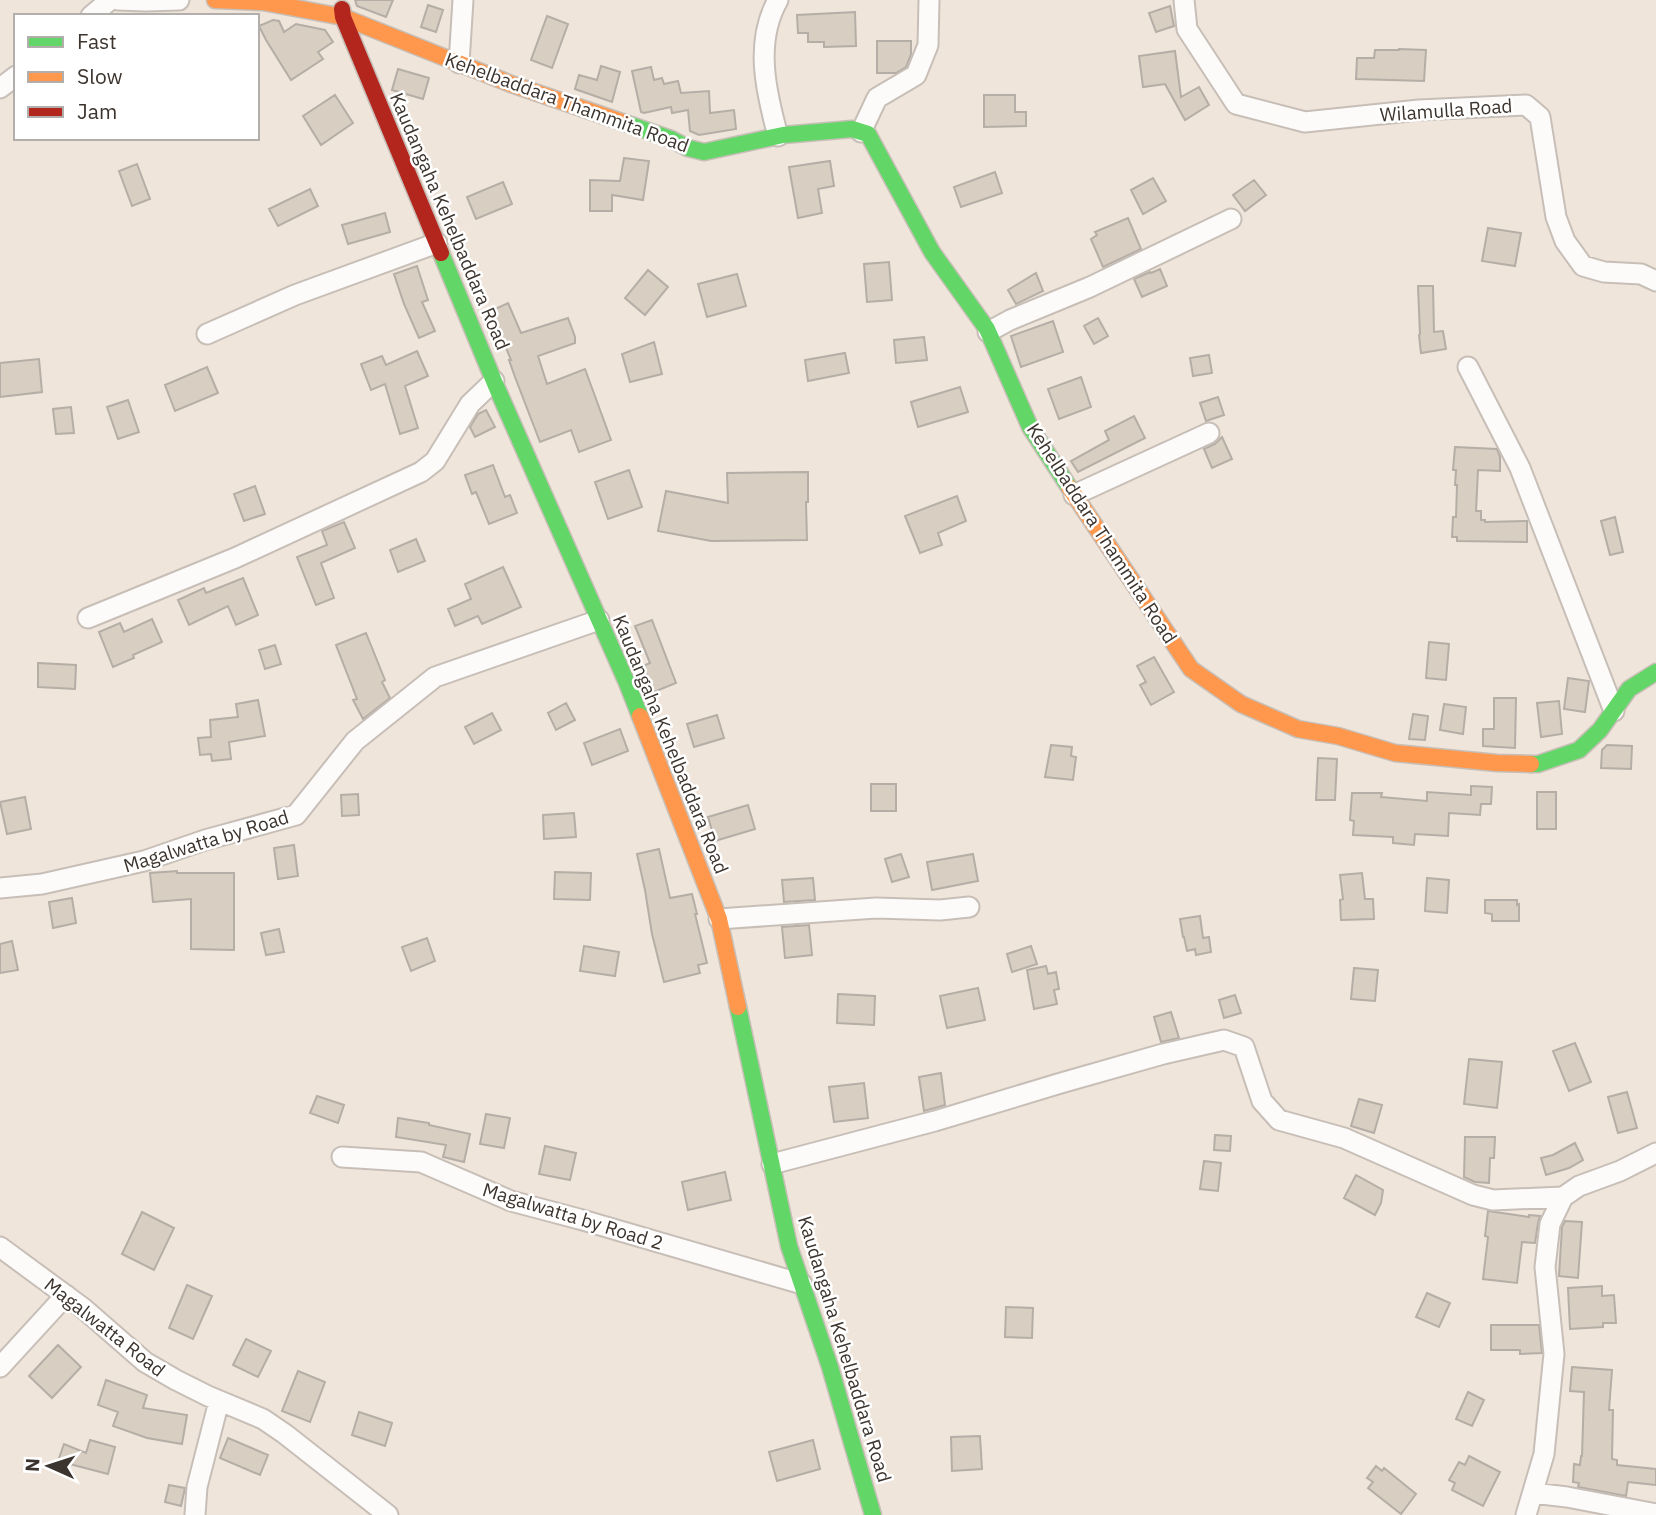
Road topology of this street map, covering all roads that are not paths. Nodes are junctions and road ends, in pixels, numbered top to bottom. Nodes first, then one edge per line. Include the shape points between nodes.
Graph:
1 (110, 0) edge
2 (118, 0) edge
3 (179, 0) edge
4 (215, 0) edge
5 (341, 0) edge
6 (463, 0) edge
7 (778, 0) edge
8 (929, 0) edge
9 (1184, 0) edge
10 (93, 14) edge
11 (343, 17) junction
12 (458, 62) junction
13 (861, 132) junction
14 (778, 136) junction
15 (1231, 219) dead end
16 (437, 243) junction
17 (1656, 281) edge
18 (988, 332) junction
19 (207, 334) dead end
20 (1468, 367) dead end
21 (494, 381) junction
22 (1209, 433) dead end
23 (1074, 495) junction
24 (88, 618) dead end
25 (599, 620) junction
26 (1656, 672) edge
27 (1614, 711) junction
28 (0, 888) edge
29 (969, 907) dead end
30 (719, 919) junction
31 (1656, 1153) edge
32 (342, 1157) dead end
33 (772, 1164) junction
34 (1563, 1198) junction
35 (0, 1247) edge
36 (802, 1284) junction
37 (66, 1295) junction
38 (0, 1367) edge
39 (219, 1401) junction
40 (1533, 1493) junction
41 (1656, 1514) edge
42 (195, 1515) edge
43 (388, 1515) edge
44 (873, 1515) edge
45 (1527, 1515) edge

1 - 10 street
2 - 3 street
4 - 11 street, Kehelbaddara Thammita Road via 263,2
5 - 11 street, Kaudangaha Kehelbaddara Road
6 - 12 street
7 - 14 street via 769,18 763,62
8 - 13 street via 928,45 916,75 877,98
9 - 17 street, Wilamulla Road via 1187,29 1236,104 1305,122 1526,105 1540,117 1556,217 1565,241 1583,266 1641,274
11 - 12 street, Kehelbaddara Thammita Road
11 - 16 street, Kaudangaha Kehelbaddara Road
12 - 14 street, Kehelbaddara Thammita Road via 688,149 704,152
13 - 14 street, Kehelbaddara Thammita Road
13 - 18 street, Kehelbaddara Thammita Road via 868,134 932,252
15 - 18 street
16 - 19 street via 295,295
16 - 21 street, Kaudangaha Kehelbaddara Road
18 - 23 street, Kehelbaddara Thammita Road via 1030,427
20 - 27 street via 1520,468
21 - 24 street via 470,404 435,461 421,472 235,558
21 - 25 street, Kaudangaha Kehelbaddara Road
22 - 23 street
23 - 27 street, Kehelbaddara Thammita Road via 1191,668 1241,704 1298,729 1422,757 1538,764 1580,750
25 - 28 street, Magalwatta by Road via 435,677 355,741 296,815 144,861 42,884
25 - 30 street, Kaudangaha Kehelbaddara Road
26 - 27 street, Kehelbaddara Thammita Road via 1629,689
29 - 30 street
30 - 33 street, Kaudangaha Kehelbaddara Road
31 - 34 street via 1579,1186
32 - 36 street, Magalwatta by Road 2 via 421,1162 511,1201
33 - 34 street via 1224,1040 1244,1047 1262,1101 1279,1120 1344,1138 1473,1195 1493,1200
33 - 36 street, Kaudangaha Kehelbaddara Road via 789,1247
34 - 40 street via 1549,1224 1545,1267 1554,1353 1544,1454
35 - 37 street, Magalwatta Road
36 - 44 street, Kaudangaha Kehelbaddara Road
37 - 38 street
37 - 39 street, Magalwatta Road via 145,1362
39 - 42 street via 197,1488
39 - 43 street, Magalwatta Road via 263,1419
40 - 41 street
40 - 45 street

